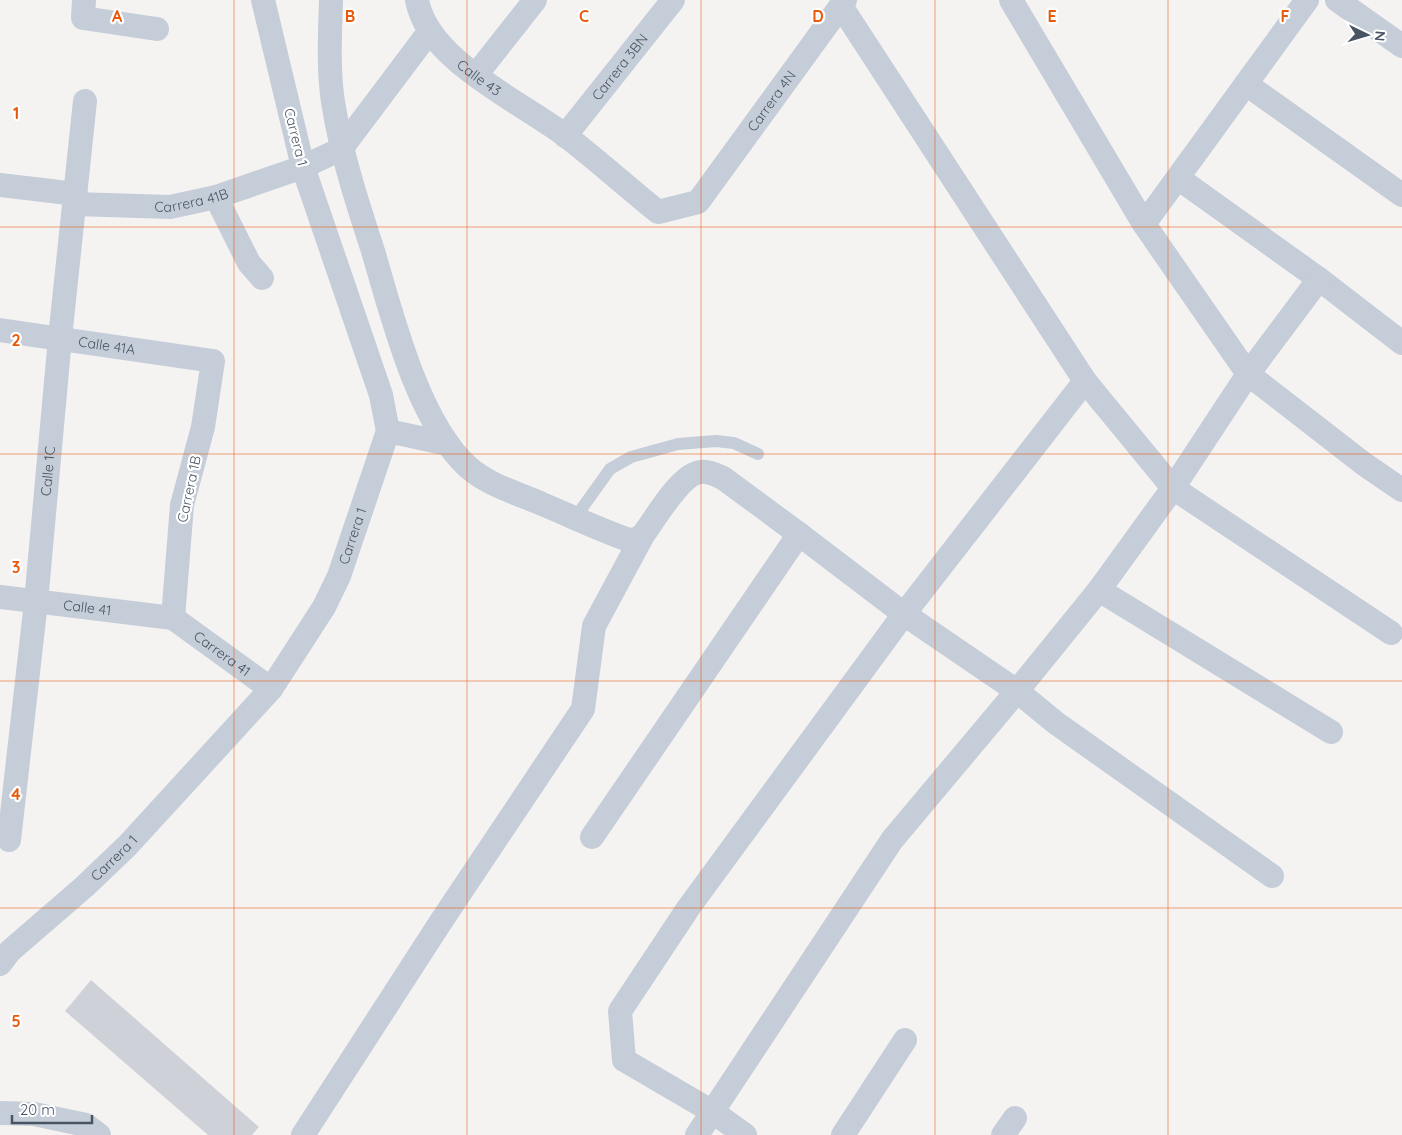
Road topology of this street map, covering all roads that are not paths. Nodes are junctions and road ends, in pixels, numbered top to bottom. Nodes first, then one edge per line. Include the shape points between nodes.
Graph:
1 (263, 0) edge
2 (331, 0) edge
3 (417, 0) edge
4 (535, 0) edge
5 (673, 0) edge
6 (1011, 0) edge
7 (1308, 0) edge
8 (1336, 0) edge
9 (843, 3) edge
10 (83, 9) edge
11 (157, 29) dead end
12 (430, 32) junction
13 (1402, 46) edge
14 (476, 75) junction
15 (1246, 84) junction
16 (85, 101) dead end
17 (565, 136) junction
18 (341, 149) junction
19 (303, 168) junction
20 (1178, 178) junction
21 (0, 185) edge
22 (1402, 195) edge
23 (216, 197) junction
24 (75, 199) junction
25 (698, 202) joint
26 (1144, 224) junction
27 (262, 278) dead end
28 (1319, 279) junction
29 (0, 330) edge
30 (60, 338) junction
31 (1402, 343) edge
32 (213, 361) joint
33 (1248, 374) junction
34 (1085, 381) junction
35 (388, 431) junction
36 (448, 444) junction
37 (758, 454) dead end
38 (1173, 488) junction
39 (1402, 490) edge
40 (575, 518) junction
41 (799, 534) junction
42 (643, 535) junction
43 (1099, 590) junction
44 (0, 597) edge
45 (36, 602) junction
46 (904, 614) junction
47 (173, 618) junction
48 (1391, 633) dead end
49 (271, 689) junction
50 (1017, 691) junction
51 (1331, 732) dead end
52 (592, 837) dead end
53 (8, 840) dead end
54 (1272, 876) dead end
55 (0, 964) edge
56 (905, 1040) dead end
57 (0, 1112) edge
58 (713, 1112) junction
59 (99, 1135) edge
60 (303, 1135) edge
61 (697, 1135) edge
62 (745, 1135) edge
63 (843, 1135) edge

1 - 19 street, Carrera 1
2 - 18 street via 333,100
3 - 12 street, Calle 43
4 - 14 street
5 - 17 street, Carrera 3BN
6 - 26 street
7 - 15 street
8 - 13 street
9 - 25 street, Carrera 4N
9 - 34 street
10 - 11 street
12 - 14 street, Calle 43 via 447,53
12 - 18 street
14 - 17 street, Calle 43
15 - 20 street
15 - 22 street
16 - 24 street, Calle 1C
17 - 25 street, Calle 43 via 658,212
18 - 19 street, Carrera 41B
18 - 36 street via 397,333 434,424
19 - 23 street, Carrera 41B
19 - 35 street, Carrera 1 via 381,395
20 - 26 street
20 - 28 street
21 - 24 street, Carrera 41B
23 - 24 street, Carrera 41B via 170,207
23 - 27 street via 249,263
24 - 30 street, Calle 1C
26 - 33 street
28 - 31 street
28 - 33 street
29 - 30 street, Calle 41A
30 - 32 street, Calle 41A
30 - 45 street, Calle 1C
32 - 47 street, Carrera 1B via 203,427 182,505
33 - 38 street
33 - 39 street
34 - 38 street
34 - 46 street
35 - 36 street
35 - 49 street, Carrera 1 via 339,576 324,607
36 - 40 street via 468,467 489,481
37 - 40 lane via 734,443 716,441 678,444 631,457 610,469
38 - 43 street
38 - 48 street
40 - 42 street via 629,540
41 - 42 street via 723,478 711,472 700,472 691,474 682,483
41 - 46 street
41 - 52 street
42 - 60 street via 594,626 583,709
43 - 50 street
43 - 51 street
44 - 45 street, Calle 41
45 - 47 street, Calle 41
45 - 53 street, Calle 1C
46 - 50 street
46 - 58 street via 689,907 620,1011 624,1060
47 - 49 street, Carrera 41
49 - 55 street, Carrera 1 via 127,846
50 - 54 street via 1056,723
50 - 58 street via 892,840
56 - 63 street
57 - 59 street via 34,1114 86,1125
58 - 61 street
58 - 62 street

